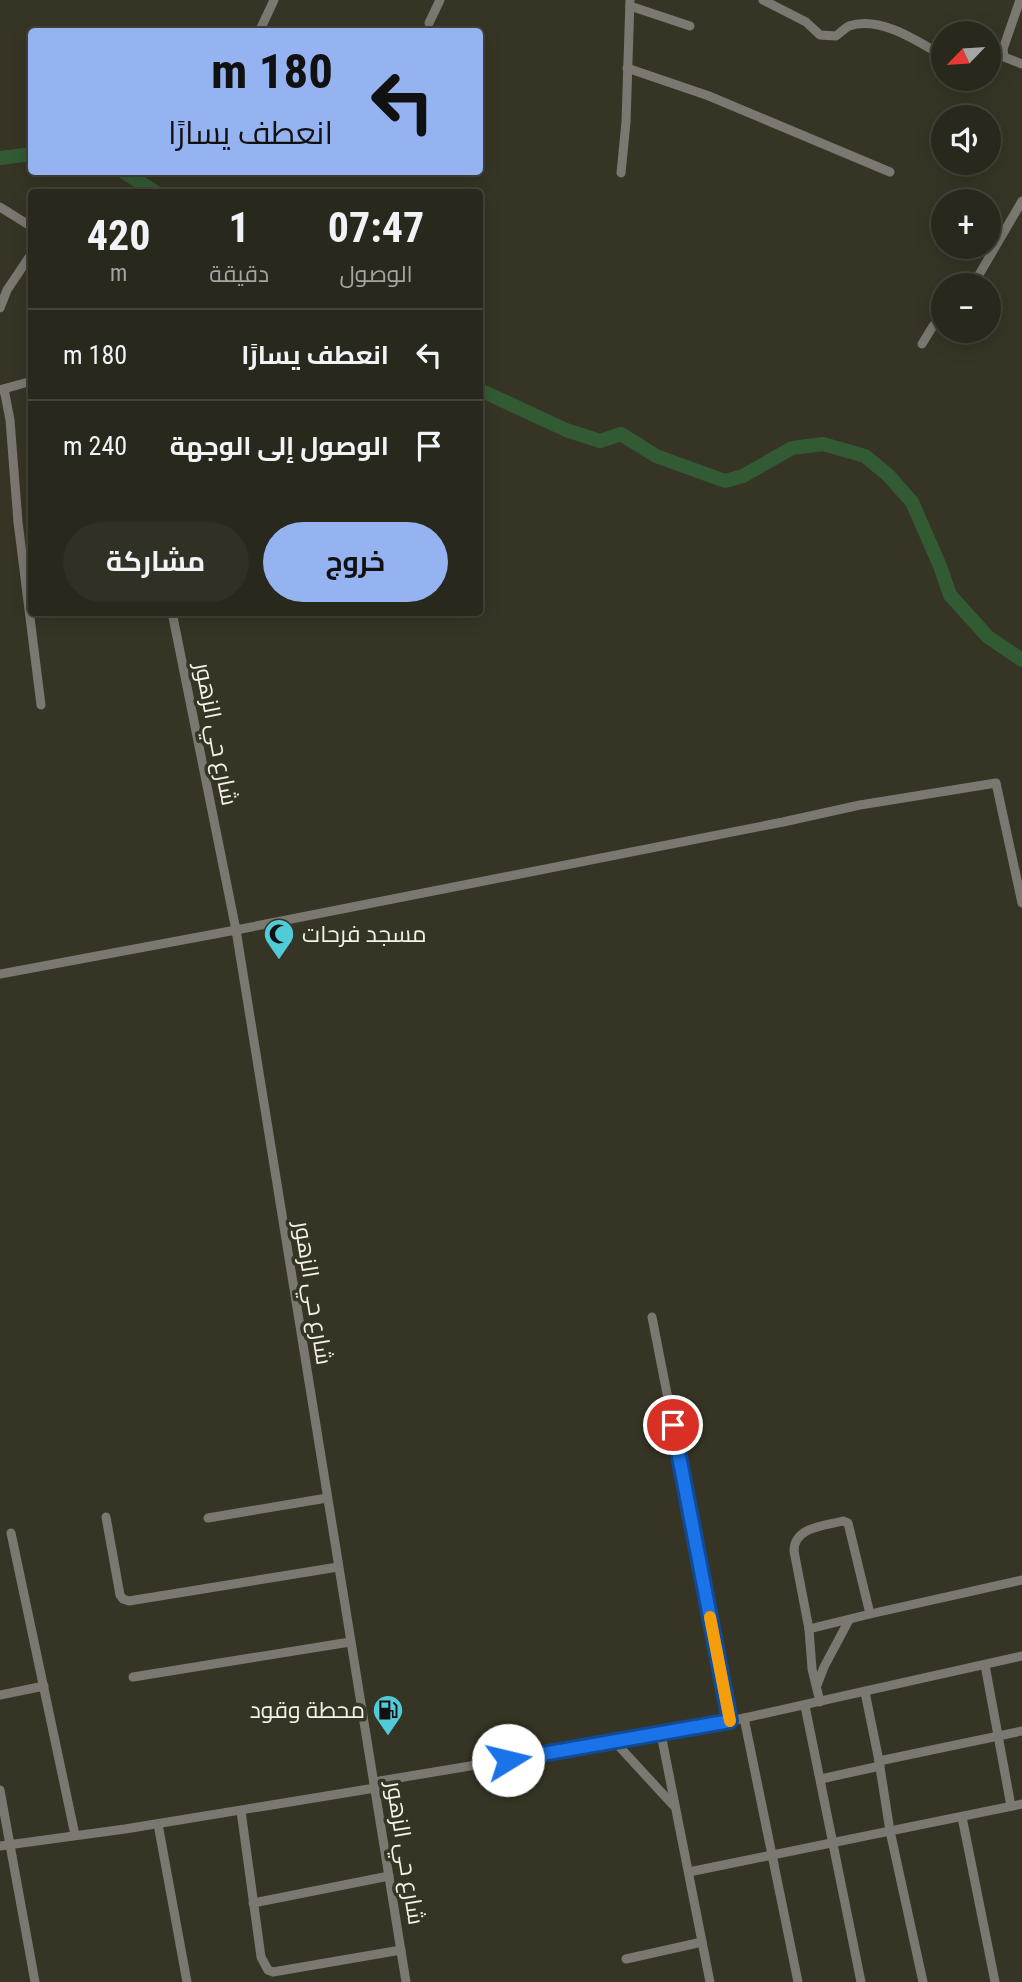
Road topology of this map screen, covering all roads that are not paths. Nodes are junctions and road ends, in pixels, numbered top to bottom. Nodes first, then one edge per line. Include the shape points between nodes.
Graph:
1 (274, 0) edge
2 (440, 0) edge
3 (764, 0) edge
4 (1020, 0) edge
5 (630, 3) edge
6 (429, 23) dead end
7 (690, 26) dead end
8 (261, 28) edge
9 (931, 50) edge
10 (1003, 53) joint
11 (1022, 64) edge
12 (627, 68) junction
13 (890, 172) dead end
14 (621, 173) dead end
15 (1022, 201) edge
16 (0, 207) edge
17 (28, 224) edge
18 (28, 258) edge
19 (980, 273) edge
20 (4, 288) edge
21 (0, 308) edge
22 (931, 329) edge
23 (922, 344) dead end
24 (28, 382) edge
25 (2, 390) edge
26 (28, 602) edge
27 (30, 616) edge
28 (174, 616) edge
29 (41, 705) dead end
30 (1022, 903) edge
31 (236, 930) junction
32 (0, 974) edge
33 (652, 1317) dead end
34 (327, 1497) junction
35 (106, 1517) dead end
36 (208, 1518) dead end
37 (11, 1533) dead end
38 (338, 1567) junction
39 (1022, 1580) edge
40 (870, 1614) junction
41 (849, 1620) junction
42 (809, 1629) junction
43 (351, 1642) junction
44 (1022, 1657) edge
45 (985, 1665) junction
46 (133, 1677) dead end
47 (817, 1685) junction
48 (44, 1686) junction
49 (865, 1692) junction
50 (0, 1695) edge
51 (820, 1702) junction
52 (805, 1706) junction
53 (744, 1718) junction
54 (730, 1721) junction
55 (1022, 1731) edge
56 (661, 1734) junction
57 (998, 1736) junction
58 (615, 1742) junction
59 (880, 1763) junction
60 (821, 1779) junction
61 (374, 1785) junction
62 (0, 1790) edge
63 (1022, 1804) edge
64 (1011, 1806) junction
65 (675, 1807) junction
66 (241, 1811) junction
67 (962, 1817) junction
68 (159, 1824) junction
69 (890, 1831) junction
70 (75, 1835) junction
71 (833, 1843) junction
72 (5, 1845) edge
73 (772, 1855) junction
74 (689, 1872) junction
75 (389, 1876) junction
76 (253, 1903) junction
77 (702, 1942) junction
78 (401, 1950) junction
79 (626, 1959) dead end
80 (35, 1982) edge
81 (187, 1982) edge
82 (406, 1982) edge
83 (710, 1982) edge
84 (798, 1982) edge
85 (861, 1982) edge
86 (923, 1982) edge
87 (995, 1982) edge

1 - 8 street
2 - 6 street
3 - 9 street via 806,22 820,35 835,36 850,26 873,24 901,32
4 - 10 street
5 - 7 street
5 - 12 street
10 - 11 street
12 - 13 street via 709,96
12 - 14 street
15 - 19 street
16 - 17 street
18 - 20 street
20 - 21 street
22 - 23 street
24 - 25 street
25 - 26 street via 10,420
27 - 29 street
28 - 31 street, شارع حي الزهور
30 - 31 street via 996,783 860,805
31 - 32 street
31 - 34 street, شارع حي الزهور
33 - 54 street
34 - 36 street
34 - 38 street, شارع حي الزهور
35 - 38 street via 121,1595 129,1601
37 - 48 street
38 - 43 street, شارع حي الزهور
39 - 40 street
40 - 41 street
40 - 42 street via 849,1526 843,1521 801,1533 794,1543
41 - 42 street
41 - 47 street
42 - 47 street
43 - 46 street
43 - 61 street, شارع حي الزهور
44 - 45 street
45 - 49 street
45 - 57 street
47 - 51 street
48 - 50 street
48 - 70 street
49 - 51 street
49 - 59 street
51 - 52 street
52 - 53 street
52 - 60 street
53 - 54 street
53 - 73 street
54 - 56 street
55 - 57 street
56 - 58 street
56 - 65 street
57 - 59 street
57 - 64 street
58 - 61 street
58 - 65 street
59 - 60 street
59 - 69 street
60 - 71 street
61 - 66 street
61 - 75 street, شارع حي الزهور
62 - 72 street
63 - 64 street
64 - 67 street
65 - 74 street
66 - 68 street
66 - 76 street
67 - 69 street
67 - 87 street
68 - 70 street
68 - 81 street
69 - 71 street
69 - 86 street
70 - 72 street
71 - 73 street
71 - 85 street
72 - 80 street
73 - 74 street
73 - 84 street
74 - 77 street
75 - 76 street
75 - 78 street, شارع حي الزهور
76 - 78 street via 261,1957 273,1972
77 - 79 street
77 - 83 street
78 - 82 street, شارع حي الزهور

